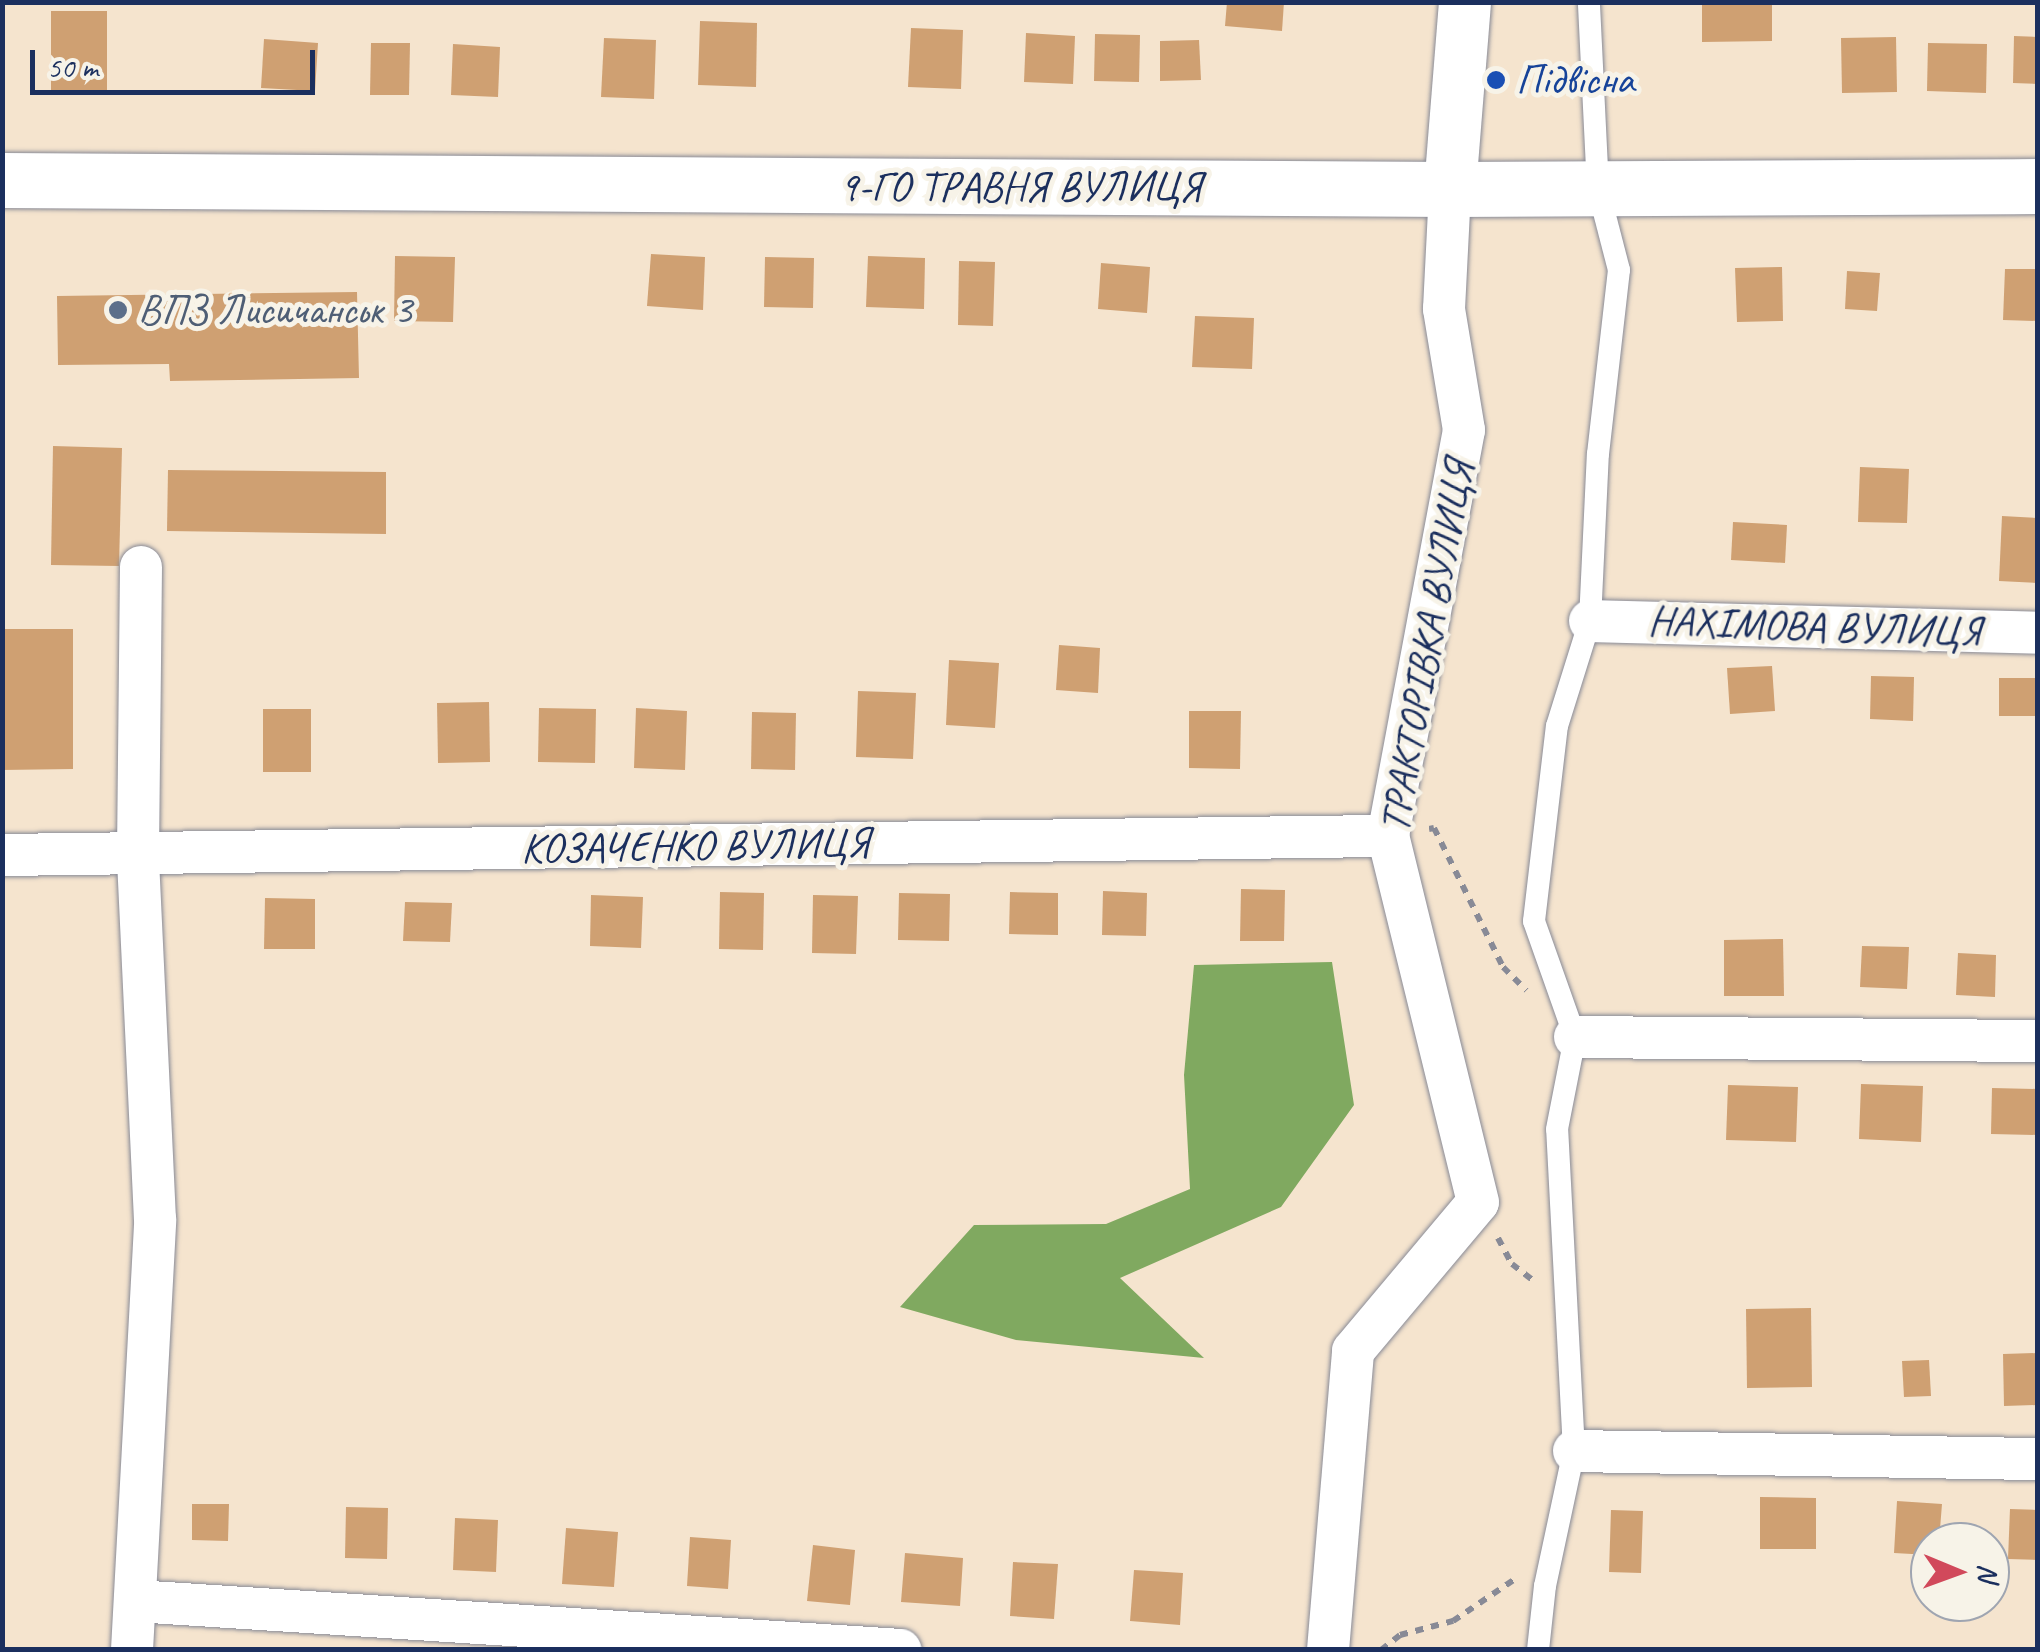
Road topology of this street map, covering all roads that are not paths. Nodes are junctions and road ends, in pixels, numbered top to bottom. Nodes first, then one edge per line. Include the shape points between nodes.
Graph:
1 (1465, 2) edge
2 (1589, 2) edge
3 (2, 180) edge
4 (2038, 186) edge
5 (1450, 189) junction
6 (1598, 189) junction
7 (141, 567) dead end
8 (1590, 621) junction
9 (2038, 633) edge
10 (1388, 836) junction
11 (138, 853) junction
12 (2, 855) edge
13 (1575, 1037) junction
14 (2038, 1041) edge
15 (1574, 1451) junction
16 (2038, 1459) edge
17 (134, 1601) junction
18 (132, 1650) edge
19 (900, 1650) edge
20 (1328, 1650) edge
21 (1538, 1650) edge

1 - 5 street
2 - 6 lane
3 - 5 main road, 9-ГО ТРАВНЯ ВУЛИЦЯ
4 - 6 main road, 9-ГО ТРАВНЯ ВУЛИЦЯ
5 - 6 main road, 9-ГО ТРАВНЯ ВУЛИЦЯ
5 - 10 street, ТРАКТОРІВКА ВУЛИЦЯ via 1444,310 1464,430
6 - 8 lane via 1619,270 1598,454
7 - 11 street
8 - 9 street, НАХІМОВА ВУЛИЦЯ
8 - 13 lane via 1557,726 1534,921
10 - 11 street, КОЗАЧЕНКО ВУЛИЦЯ
10 - 20 street, ТРАКТОРІВКА ВУЛИЦЯ via 1478,1202 1353,1351
11 - 12 street, КОЗАЧЕНКО ВУЛИЦЯ
11 - 17 street via 155,1220
13 - 14 street
13 - 15 lane via 1557,1129
15 - 16 street
15 - 21 lane
17 - 18 street
17 - 19 street

